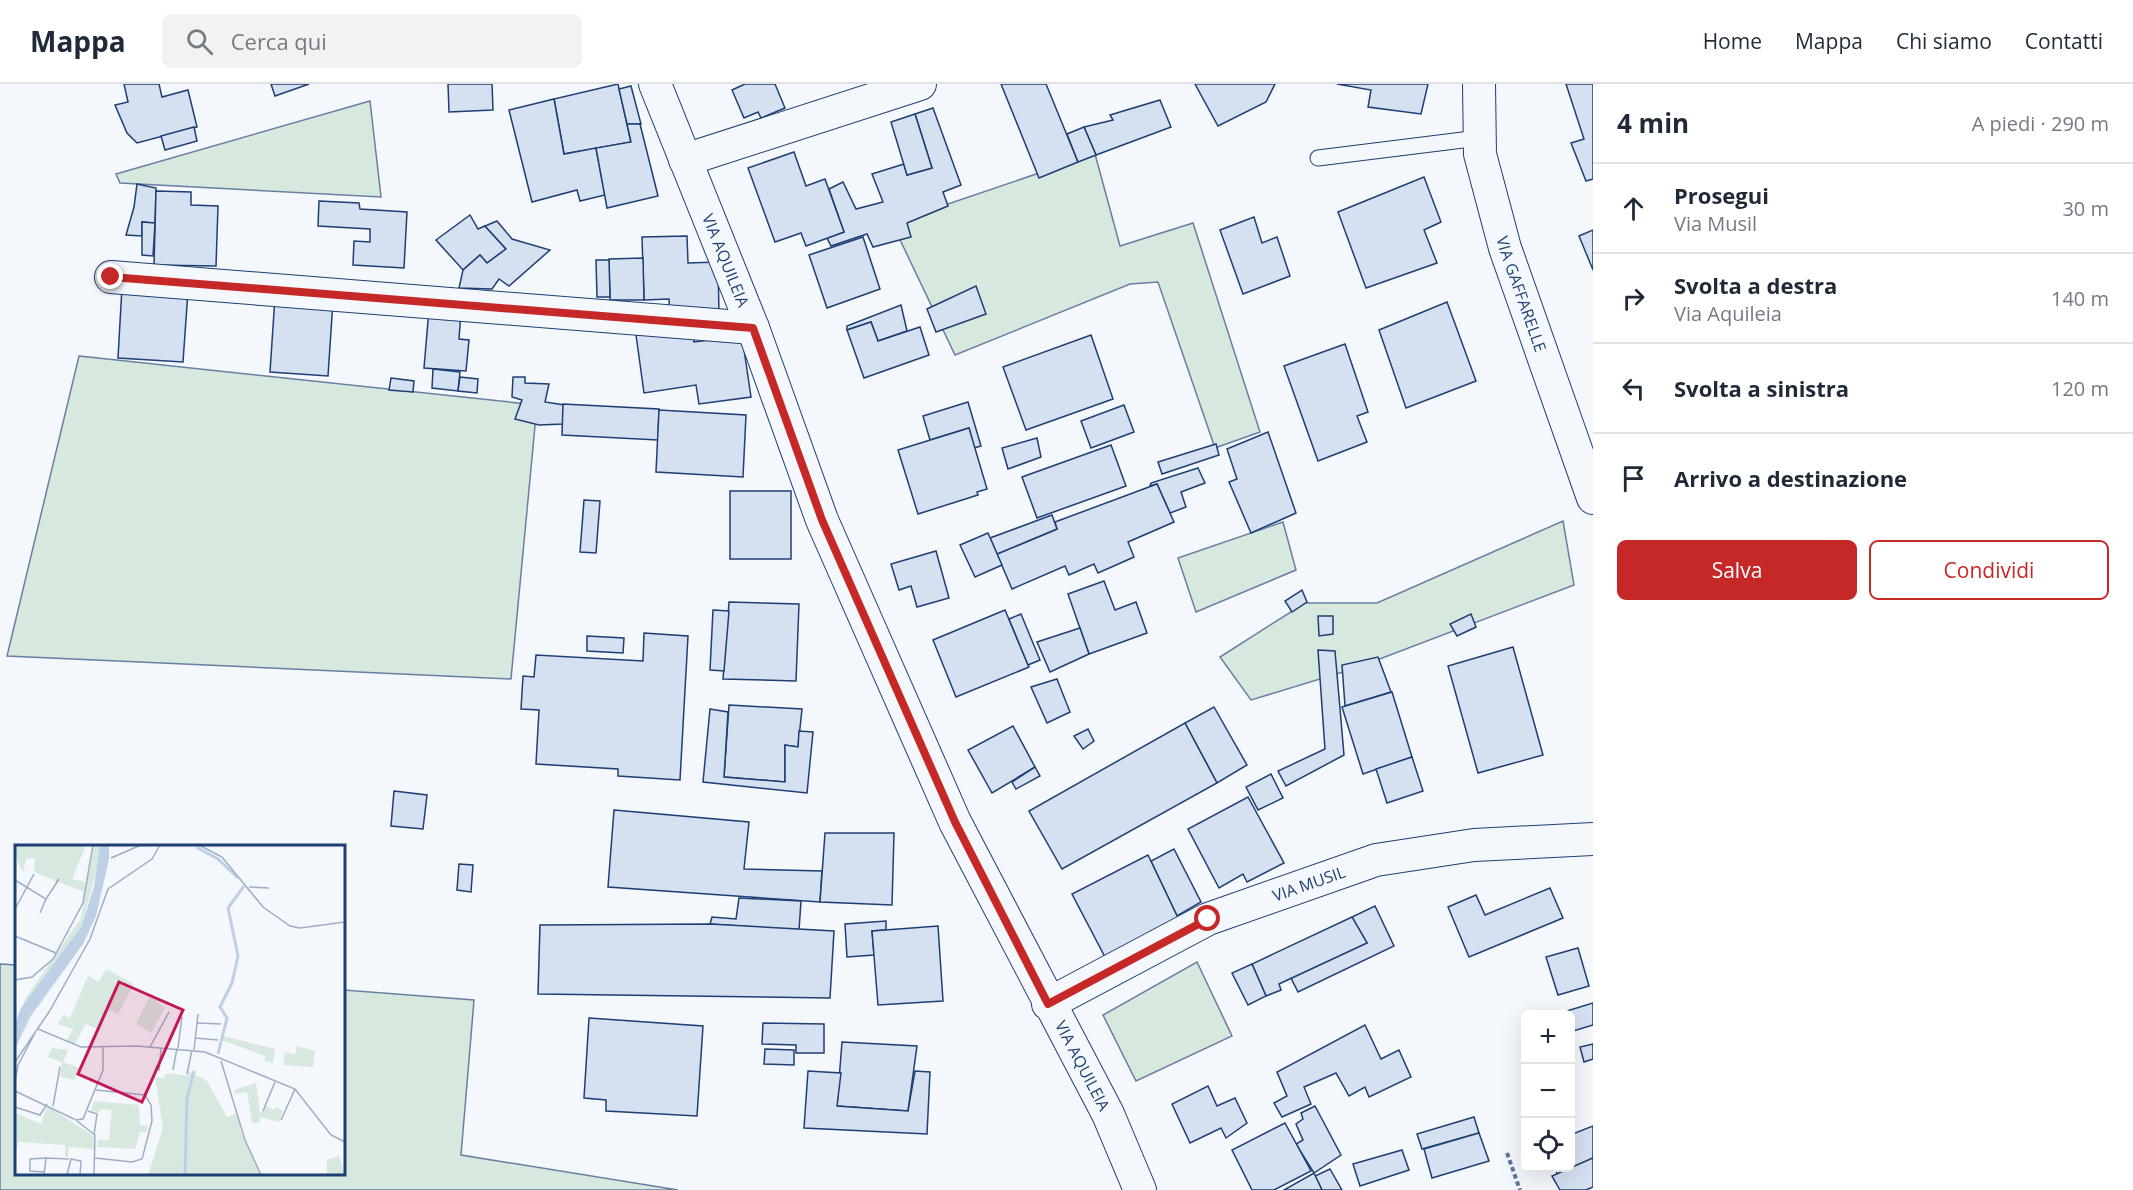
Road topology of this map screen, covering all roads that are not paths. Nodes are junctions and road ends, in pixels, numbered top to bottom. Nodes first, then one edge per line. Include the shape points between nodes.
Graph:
1 (655, 84) edge
2 (920, 84) edge
3 (1479, 84) edge
4 (1479, 138) junction
5 (1318, 158) dead end
6 (685, 160) junction
7 (111, 277) dead end
8 (753, 328) junction
9 (1593, 498) edge
10 (1593, 838) edge
11 (1048, 1004) junction
12 (1140, 1190) edge

1 - 6 street, VIA AQUILEIA
2 - 6 street
3 - 4 street, VIA GAFFARELLE
4 - 5 lane
4 - 9 street, VIA GAFFARELLE via 1505,248
6 - 8 street, VIA AQUILEIA
7 - 8 street
8 - 11 street, VIA AQUILEIA via 826,531 955,822
10 - 11 street, VIA MUSIL via 1474,845 1376,860 1208,919
11 - 12 street, VIA AQUILEIA via 1107,1114

